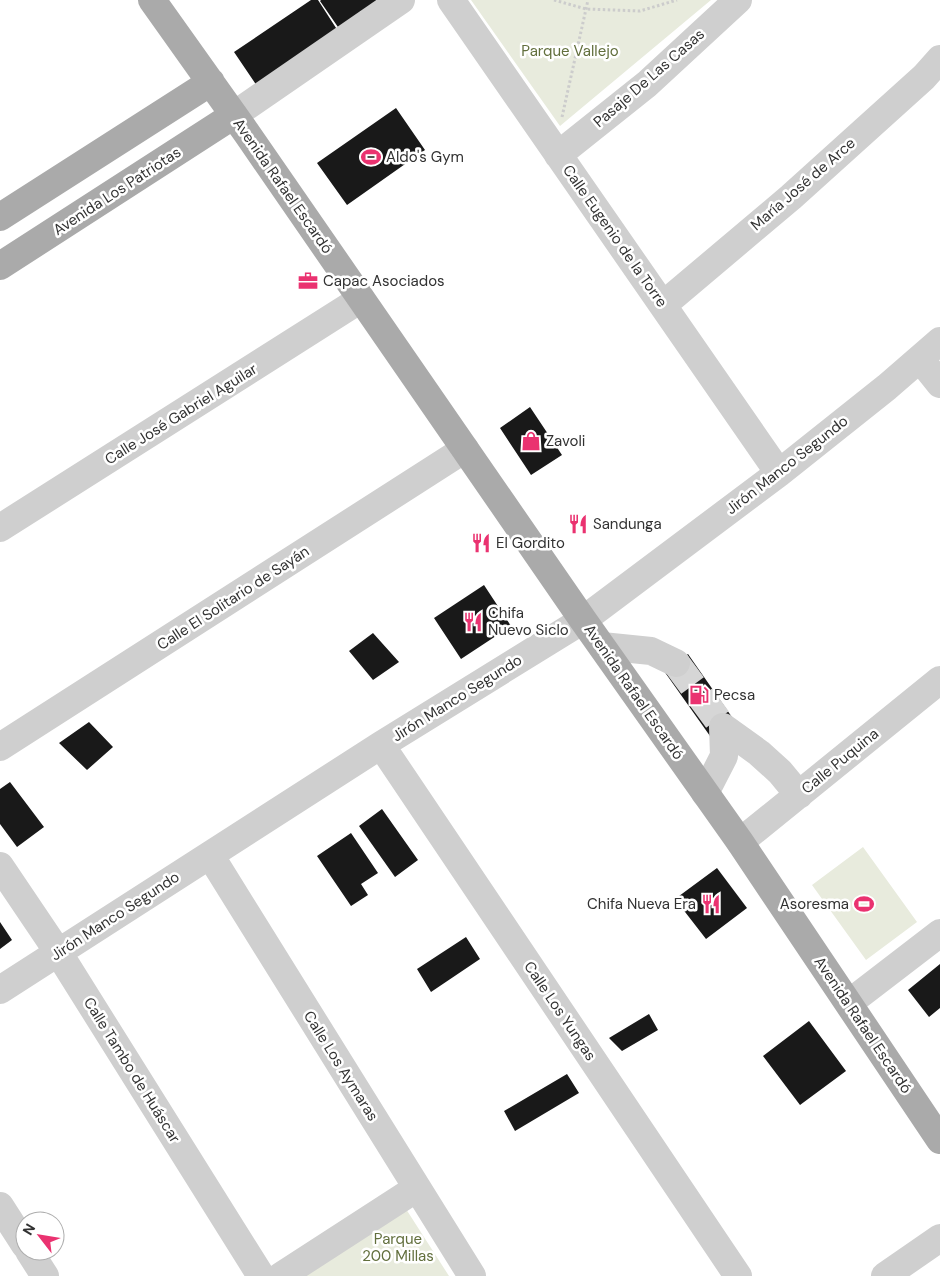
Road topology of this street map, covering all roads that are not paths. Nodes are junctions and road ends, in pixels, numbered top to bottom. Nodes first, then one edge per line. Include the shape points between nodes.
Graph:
1 (152, 0) edge
2 (401, 0) edge
3 (450, 0) edge
4 (738, 0) edge
5 (935, 76) edge
6 (210, 82) junction
7 (234, 115) junction
8 (558, 154) junction
9 (0, 217) edge
10 (0, 266) edge
11 (361, 299) junction
12 (663, 305) junction
13 (940, 341) edge
14 (920, 359) junction
15 (940, 384) edge
16 (465, 449) junction
17 (779, 473) junction
18 (0, 528) edge
19 (583, 620) junction
20 (602, 646) junction
21 (676, 663) tunnel mouth
22 (940, 680) edge
23 (381, 745) junction
24 (0, 747) edge
25 (705, 793) junction
26 (799, 795) junction
27 (740, 842) junction
28 (210, 855) junction
29 (0, 866) edge
30 (940, 934) edge
31 (58, 952) junction
32 (0, 990) edge
33 (848, 1003) junction
34 (940, 1140) edge
35 (417, 1188) junction
36 (0, 1206) edge
37 (15, 1229) edge
38 (940, 1238) edge
39 (35, 1261) edge
40 (45, 1276) edge
41 (261, 1276) edge
42 (281, 1276) edge
43 (472, 1276) edge
44 (738, 1276) edge
45 (885, 1276) edge

1 - 6 main road, Avenida Rafael Escardó
2 - 7 street
3 - 8 street, Calle Eugenio de la Torre
4 - 8 street, Pasaje De Las Casas via 647,84
5 - 12 street, María José de Arce
6 - 7 main road, Avenida Rafael Escardó
6 - 9 main road
7 - 10 main road, Avenida Los Patriotas
7 - 11 main road, Avenida Rafael Escardó
8 - 12 street, Calle Eugenio de la Torre
11 - 16 main road, Avenida Rafael Escardó
11 - 18 street, Calle José Gabriel Aguilar
12 - 17 street, Calle Eugenio de la Torre
13 - 14 street, Jirón Manco Segundo
14 - 15 street
14 - 17 street, Jirón Manco Segundo
16 - 19 main road, Avenida Rafael Escardó
16 - 24 street, Calle El Solitario de Sayán
17 - 19 street, Jirón Manco Segundo
19 - 20 main road, Avenida Rafael Escardó
19 - 23 street, Jirón Manco Segundo
20 - 21 street via 651,651
20 - 25 main road, Avenida Rafael Escardó
22 - 26 street, Calle Puquina
23 - 28 street, Jirón Manco Segundo
23 - 44 street, Calle Los Yungas
25 - 26 street via 724,756 723,727 759,753
25 - 27 main road, Avenida Rafael Escardó
26 - 27 street, Calle Puquina
27 - 33 main road, Avenida Rafael Escardó
28 - 31 street, Jirón Manco Segundo
28 - 35 street, Calle Los Aymaras
29 - 31 street, Calle Tambo de Huáscar
30 - 33 street
31 - 32 street, Jirón Manco Segundo
31 - 41 street, Calle Tambo de Huáscar
33 - 34 main road, Avenida Rafael Escardó
35 - 42 street
35 - 43 street, Calle Los Aymaras
36 - 37 street
38 - 45 street
39 - 40 street

